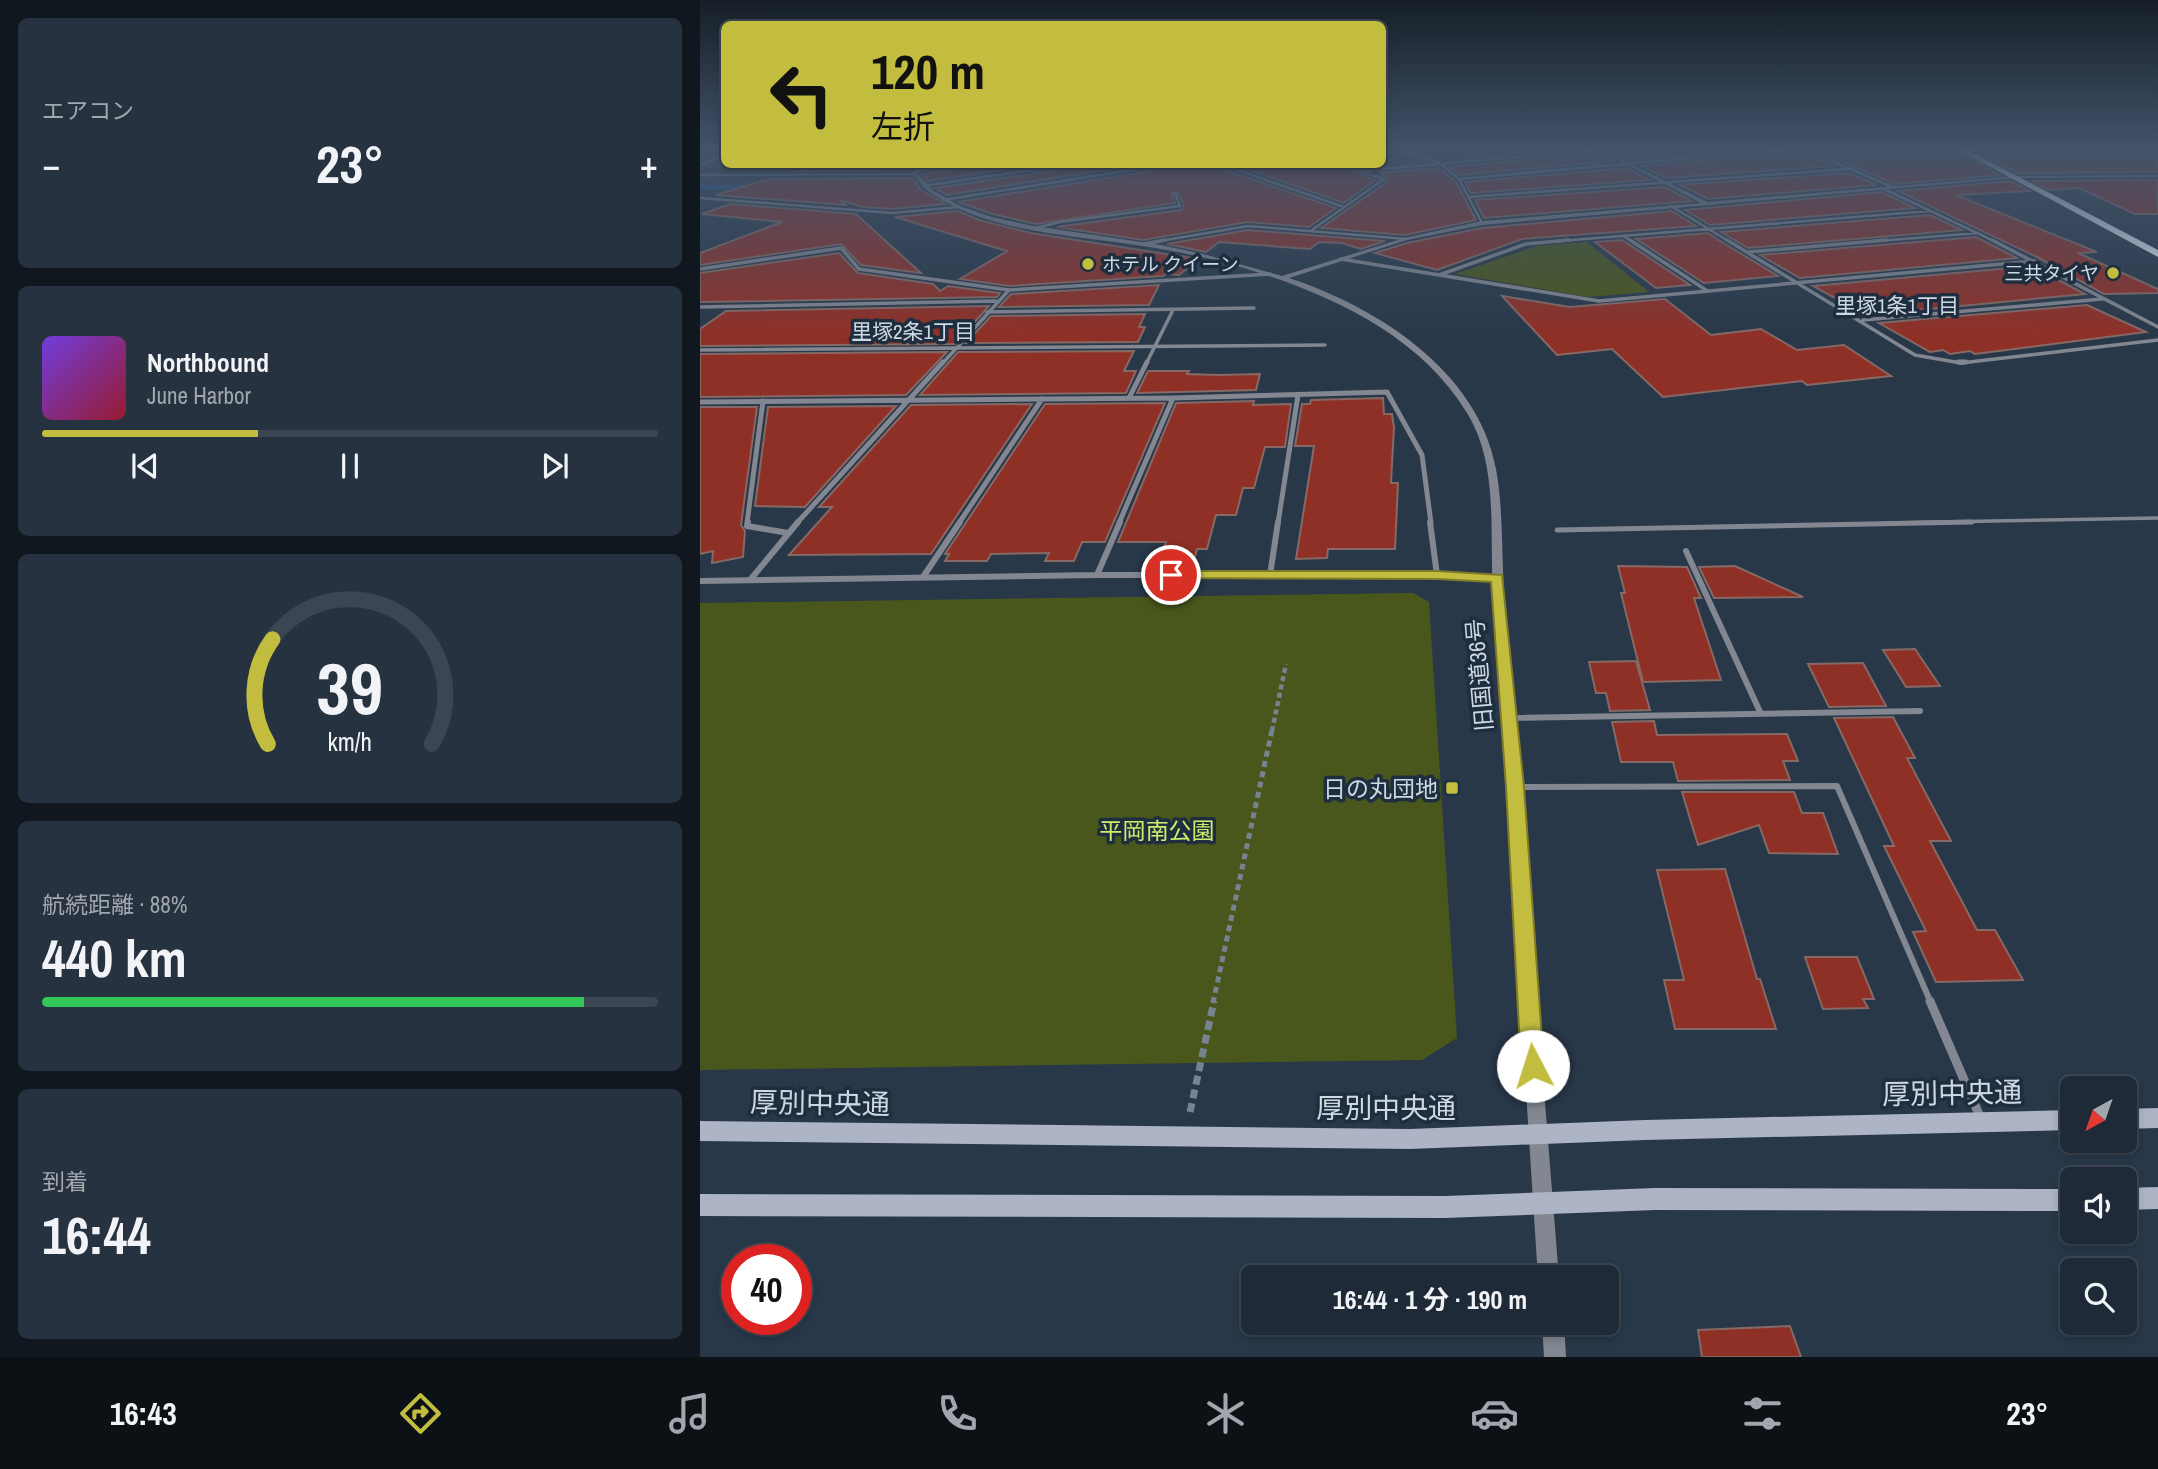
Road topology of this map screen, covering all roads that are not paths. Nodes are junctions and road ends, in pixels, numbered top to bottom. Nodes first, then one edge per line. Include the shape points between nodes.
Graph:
1 (871, 211) edge
2 (911, 211) edge
3 (975, 211) edge
4 (1140, 211) edge
5 (1337, 211) edge
6 (1476, 211) edge
7 (1605, 211) edge
8 (1681, 211) edge
9 (1925, 211) edge
10 (1929, 211) edge
11 (2079, 211) edge
12 (1482, 223) junction
13 (1035, 228) junction
14 (1708, 229) junction
15 (1312, 231) junction
16 (1978, 233) junction
17 (1623, 236) junction
18 (1406, 239) junction
19 (1144, 244) junction
20 (1746, 252) junction
21 (2158, 254) edge
22 (1341, 259) junction
23 (2035, 261) junction
24 (700, 269) edge
25 (1270, 274) junction
26 (1438, 275) junction
27 (1283, 278) junction
28 (1797, 282) junction
29 (1009, 290) junction
30 (1707, 290) junction
31 (2102, 299) junction
32 (996, 301) junction
33 (700, 307) edge
34 (1254, 308) dead end
35 (1173, 310) junction
36 (987, 312) junction
37 (1861, 320) junction
38 (2158, 327) edge
39 (2158, 340) edge
40 (1157, 345) junction
41 (1325, 345) dead end
42 (958, 347) junction
43 (700, 350) edge
44 (1298, 395) junction
45 (1129, 398) junction
46 (1173, 398) junction
47 (1042, 399) junction
48 (764, 401) junction
49 (910, 401) junction
50 (700, 402) edge
51 (2158, 518) edge
52 (1557, 530) dead end
53 (788, 533) junction
54 (1686, 551) dead end
55 (1097, 575) junction
56 (1270, 575) junction
57 (1437, 575) junction
58 (923, 577) junction
59 (1497, 578) junction
60 (700, 580) edge
61 (750, 580) junction
62 (1920, 710) dead end
63 (1761, 714) junction
64 (1508, 718) junction
65 (1515, 787) junction
66 (2158, 1118) edge
67 (2137, 1119) edge
68 (2060, 1120) edge
69 (1982, 1122) junction
70 (700, 1131) edge
71 (1538, 1134) junction
72 (2158, 1198) edge
73 (2137, 1199) edge
74 (2060, 1200) edge
75 (1544, 1203) junction
76 (700, 1205) edge
77 (1548, 1265) edge
78 (1554, 1335) edge
79 (1555, 1357) edge

1 - 2 street
3 - 13 street, 旧国道36号
4 - 13 lane
5 - 15 street
6 - 12 street
7 - 12 street
8 - 14 street
9 - 14 street
10 - 16 street
11 - 21 highway
12 - 18 street
13 - 19 street, 旧国道36号
14 - 17 street
14 - 20 street
15 - 18 street
15 - 19 street via 1248,226
16 - 20 street
16 - 23 street
17 - 26 street via 1526,244
17 - 30 street
18 - 22 street
19 - 25 street, 旧国道36号
20 - 28 street
22 - 26 street
22 - 27 street
23 - 28 street
23 - 31 street
24 - 29 street via 841,248 859,269
25 - 27 street, 旧国道36号
25 - 29 street
26 - 30 street via 1599,301
27 - 59 street, 旧国道36号 via 1357,310 1404,340 1469,408 1486,444 1495,483
28 - 30 street
28 - 37 street
29 - 32 street
31 - 37 street
31 - 38 street
32 - 33 street
32 - 36 street
34 - 35 street
35 - 36 street
35 - 40 street
36 - 42 street
37 - 39 street via 1915,355 1961,363
40 - 41 street
40 - 42 street
40 - 45 street
42 - 43 street
42 - 49 street
44 - 46 street
44 - 56 street
44 - 57 street via 1387,392 1422,455
45 - 46 street
45 - 47 street
46 - 55 street
47 - 49 street
47 - 58 street
48 - 49 street
48 - 50 street
48 - 53 street via 747,526
49 - 53 street
51 - 52 lane
53 - 61 street
54 - 63 street
55 - 56 street
55 - 58 street
56 - 57 street
57 - 59 street
58 - 61 street
59 - 64 street, 旧国道36号
60 - 61 street
62 - 63 street
63 - 64 street
64 - 65 street, 旧国道36号
65 - 69 lane via 1837,786
65 - 71 street, 旧国道36号
66 - 67 main road
68 - 69 main road, 厚別中央通
69 - 71 main road, 厚別中央通
70 - 71 main road, 厚別中央通 via 1422,1139
71 - 75 street, 旧国道36号
72 - 73 main road
74 - 75 main road
75 - 76 main road via 1445,1207
75 - 77 street, 旧国道36号
78 - 79 street

